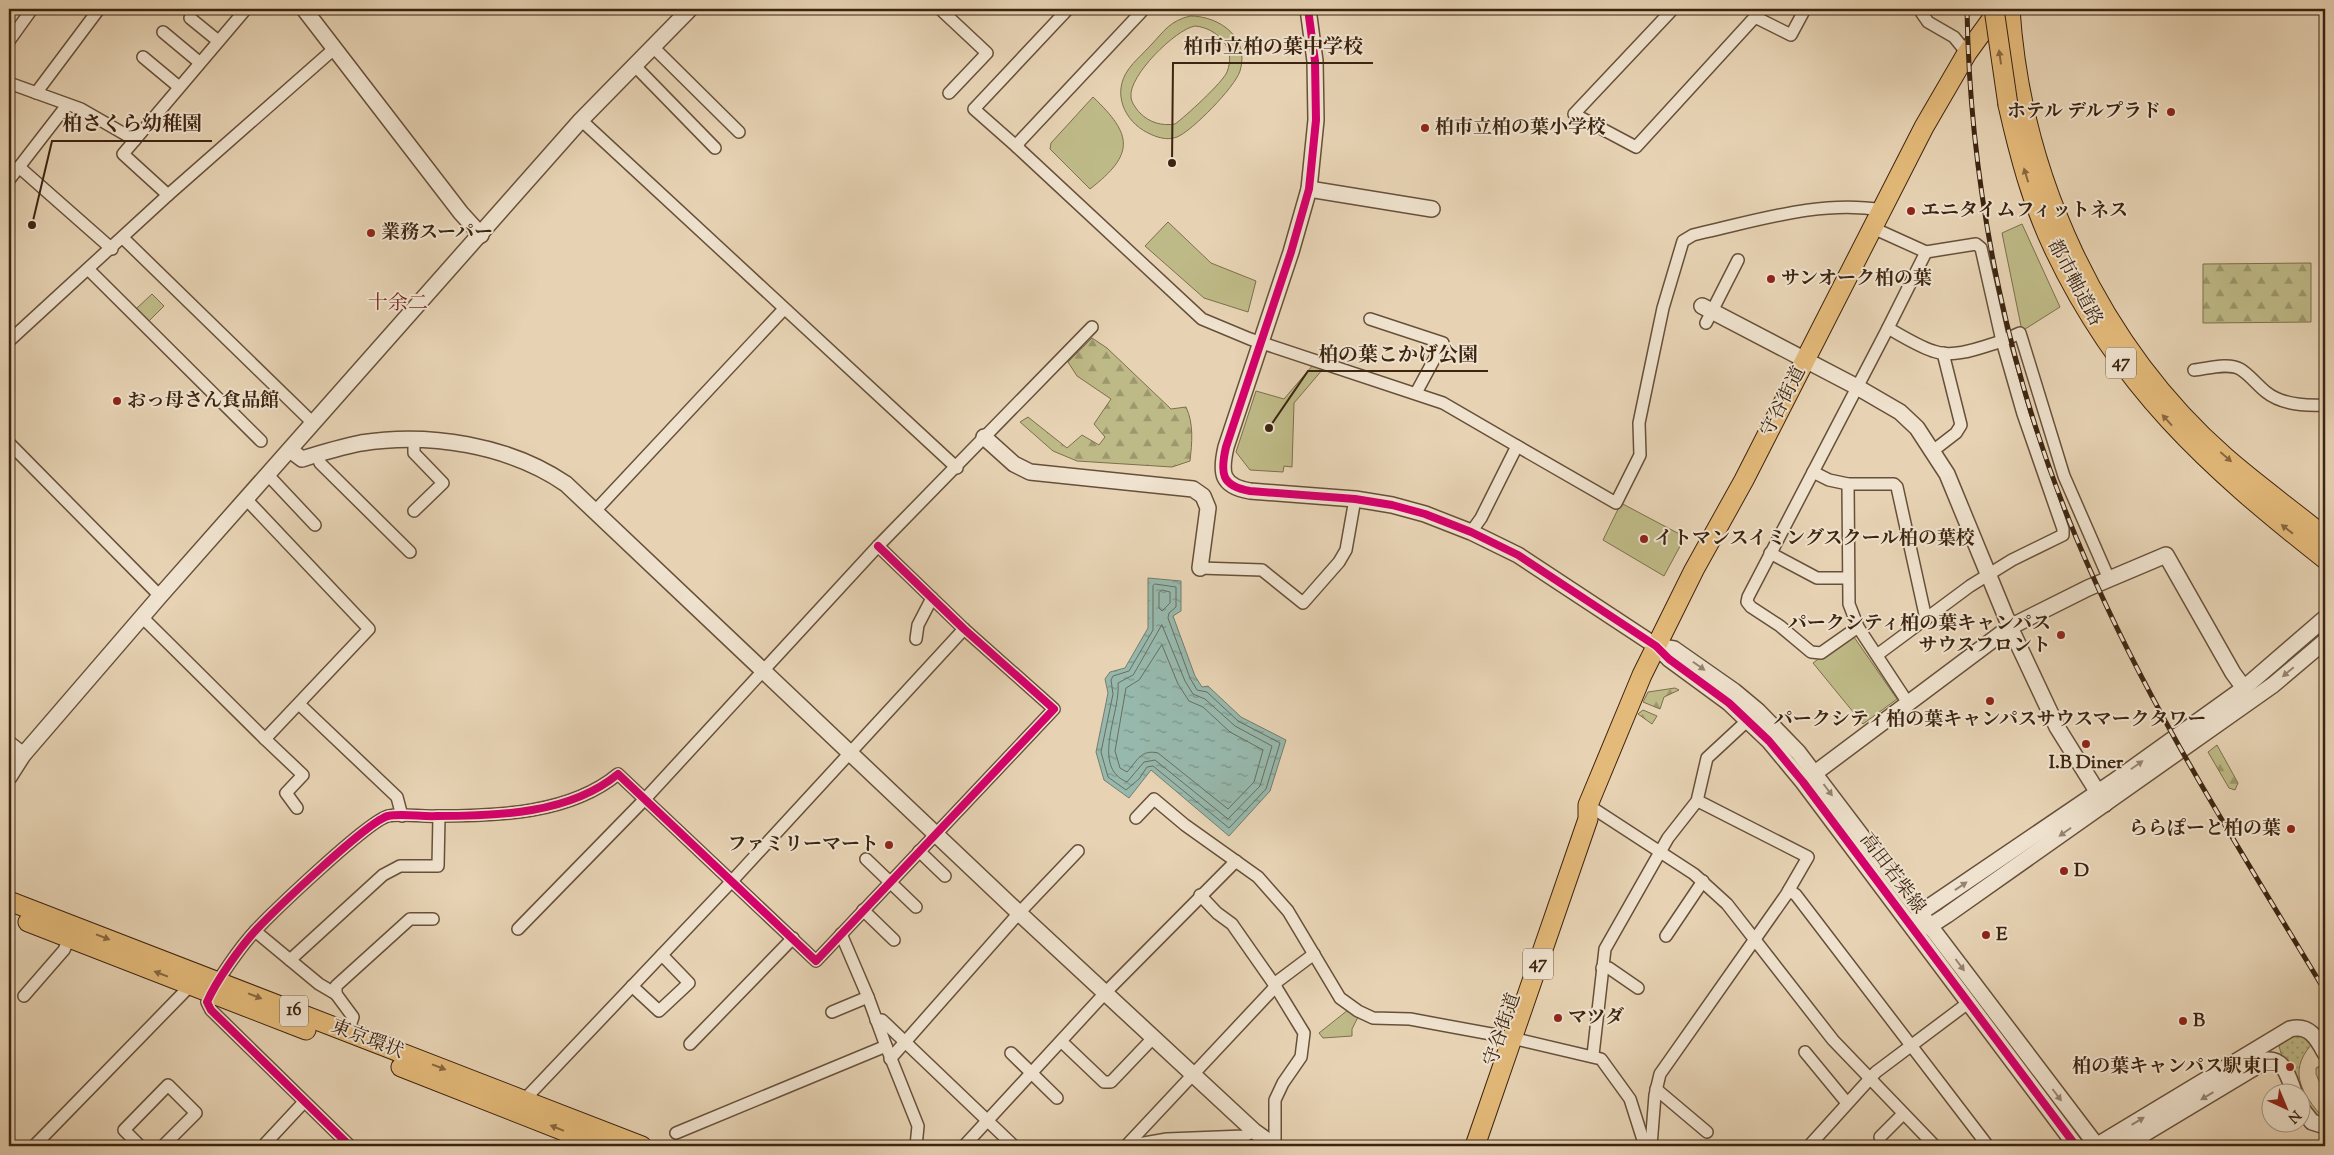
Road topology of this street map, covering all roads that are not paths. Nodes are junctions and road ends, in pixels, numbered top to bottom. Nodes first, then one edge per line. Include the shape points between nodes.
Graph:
1 (32, 9) edge
2 (99, 9) edge
3 (246, 9) edge
4 (304, 9) edge
5 (690, 9) edge
6 (940, 9) edge
7 (1068, 9) edge
8 (1144, 9) edge
9 (1308, 9) edge
10 (1673, 9) edge
11 (1804, 9) edge
12 (1919, 9) edge
13 (1994, 9) edge
14 (1999, 9) edge
15 (2010, 9) edge
16 (190, 18) dead end
17 (163, 32) dead end
18 (217, 40) junction
19 (9, 41) edge
20 (653, 47) junction
21 (335, 48) junction
22 (1967, 53) junction
23 (143, 57) dead end
24 (199, 62) junction
25 (634, 65) junction
26 (9, 83) edge
27 (179, 87) junction
28 (949, 92) dead end
29 (36, 93) junction
30 (2015, 103) junction
31 (67, 106) junction
32 (581, 120) junction
33 (739, 132) dead end
34 (134, 140) junction
35 (1017, 147) junction
36 (715, 148) dead end
37 (19, 167) junction
38 (9, 180) edge
39 (1308, 189) junction
40 (168, 195) junction
41 (1432, 209) dead end
42 (1882, 210) junction
43 (1872, 228) junction
44 (481, 235) junction
45 (123, 238) junction
46 (112, 249) junction
47 (1926, 252) junction
48 (1738, 260) dead end
49 (89, 270) junction
50 (784, 309) junction
51 (1707, 314) joint
52 (1370, 319) dead end
53 (1092, 327) dead end
54 (1888, 328) junction
55 (2002, 341) junction
56 (9, 342) edge
57 (1261, 343) junction
58 (1943, 353) junction
59 (1805, 360) junction
60 (2194, 370) dead end
61 (1857, 386) junction
62 (1416, 393) junction
63 (2325, 405) edge
64 (313, 423) junction
65 (984, 437) junction
66 (414, 440) junction
67 (261, 441) dead end
68 (9, 443) edge
69 (1517, 446) junction
70 (290, 450) junction
71 (1934, 450) junction
72 (317, 454) junction
73 (957, 468) junction
74 (1813, 472) junction
75 (268, 476) junction
76 (1848, 484) junction
77 (1355, 499) junction
78 (247, 500) junction
79 (414, 511) dead end
80 (595, 511) junction
81 (314, 525) dead end
82 (1470, 532) junction
83 (2325, 537) edge
84 (878, 546) junction
85 (410, 552) dead end
86 (1770, 552) junction
87 (2325, 559) edge
88 (1200, 568) joint
89 (1989, 574) junction
90 (1848, 578) junction
91 (2109, 579) junction
92 (160, 596) junction
93 (932, 598) junction
94 (142, 617) junction
95 (2325, 618) edge
96 (1926, 619) junction
97 (1858, 627) junction
98 (2010, 627) junction
99 (964, 629) junction
100 (916, 639) dead end
101 (2325, 641) edge
102 (1656, 646) junction
103 (1876, 655) junction
104 (764, 672) junction
105 (2244, 688) junction
106 (1908, 703) junction
107 (298, 704) junction
108 (1748, 720) junction
109 (265, 739) junction
110 (9, 744) edge
111 (850, 751) junction
112 (23, 755) junction
113 (1815, 773) junction
114 (9, 777) edge
115 (2101, 798) junction
116 (645, 799) junction
117 (1700, 802) dead end
118 (1588, 805) junction
119 (297, 808) dead end
120 (402, 816) junction
121 (439, 816) junction
122 (1136, 818) dead end
123 (936, 832) junction
124 (919, 851) junction
125 (1078, 851) dead end
126 (1660, 852) junction
127 (866, 858) dead end
128 (1236, 861) junction
129 (946, 876) dead end
130 (732, 881) junction
131 (1703, 881) junction
132 (890, 882) junction
133 (1789, 890) junction
134 (1200, 895) junction
135 (9, 901) edge
136 (916, 906) dead end
137 (863, 910) junction
138 (1019, 913) junction
139 (9, 914) edge
140 (1920, 914) junction
141 (433, 919) dead end
142 (1930, 926) junction
143 (518, 929) dead end
144 (1912, 929) junction
145 (255, 931) junction
146 (72, 932) junction
147 (841, 934) junction
148 (1666, 936) dead end
149 (793, 938) junction
150 (1754, 939) junction
151 (894, 940) dead end
152 (1314, 954) junction
153 (662, 956) junction
154 (290, 960) junction
155 (1602, 968) junction
156 (191, 985) junction
157 (1275, 985) junction
158 (632, 986) junction
159 (215, 987) junction
160 (1638, 988) dead end
161 (1106, 992) junction
162 (336, 994) junction
163 (24, 996) dead end
164 (868, 997) junction
165 (1968, 1003) junction
166 (832, 1012) dead end
167 (876, 1020) junction
168 (348, 1032) junction
169 (2277, 1036) junction
170 (1154, 1037) junction
171 (1507, 1037) junction
172 (905, 1042) junction
173 (1062, 1042) junction
174 (690, 1044) dead end
175 (886, 1046) junction
176 (1911, 1046) junction
177 (1805, 1052) dead end
178 (1011, 1053) dead end
179 (2325, 1053) edge
180 (1593, 1056) junction
181 (890, 1059) junction
182 (2279, 1063) junction
183 (1032, 1074) junction
184 (1194, 1074) junction
185 (1869, 1079) junction
186 (2290, 1082) edge
187 (1656, 1089) junction
188 (1057, 1098) dead end
189 (524, 1099) junction
190 (304, 1102) junction
191 (1847, 1102) junction
192 (1903, 1114) junction
193 (988, 1122) junction
194 (2312, 1122) edge
195 (2325, 1126) edge
196 (1254, 1131) junction
197 (1707, 1132) dead end
198 (676, 1134) dead end
199 (1880, 1137) dead end
200 (34, 1146) edge
201 (140, 1146) edge
202 (163, 1146) edge
203 (263, 1146) edge
204 (350, 1146) edge
205 (602, 1146) edge
206 (642, 1146) edge
207 (916, 1146) edge
208 (964, 1146) edge
209 (1014, 1146) edge
210 (1126, 1146) edge
211 (1275, 1146) edge
212 (1463, 1146) edge
213 (1475, 1146) edge
214 (1645, 1146) edge
215 (1651, 1146) edge
216 (1809, 1146) edge
217 (1935, 1146) edge
218 (1988, 1146) edge
219 (2076, 1146) edge
220 (2096, 1146) edge
221 (2124, 1146) edge

1 - 19 street
2 - 29 street
3 - 18 street
4 - 21 street
5 - 20 street
6 - 28 street via 987,53
7 - 35 street via 974,109
8 - 35 street
9 - 39 street via 1315,61 1316,120
10 - 11 street via 1574,114 1636,146 1755,17 1791,35
12 - 22 street via 1928,22 1954,38
30 -> 13 main road, 都市軸道路 / 47, bridge
14 - 22 main road, 守谷街道 / 47
15 - 30 main road, 都市軸道路 / 47 via 2016,70
16 - 18 street
17 - 24 street
18 - 24 street
20 - 25 street
20 - 33 street
21 - 40 street
21 - 44 street
22 - 42 main road, 守谷街道 / 47 via 1924,127
23 - 27 street
24 - 27 street
25 - 32 street
25 - 36 street
26 - 29 street
27 - 34 street
29 - 31 street
30 -> 83 main road, 都市軸道路 / 47 via 2067,240 2120,335 2154,380 2224,457
87 -> 30 main road, 都市軸道路 / 47 via 2260,508 2200,454 2158,410 2121,363 2085,309 2053,248 2031,189
31 - 34 street via 81,109
31 - 37 street
32 - 44 street
32 - 50 street
34 - 40 street via 123,154
35 - 57 street via 1202,319
37 - 38 street
37 - 46 street
39 - 41 street
39 - 57 street
40 - 45 street
42 - 43 main road, 守谷街道 / 47
42 - 69 street via 1852,205 1821,208 1699,233 1683,241 1663,308 1648,378 1639,424 1640,455 1616,503
43 - 47 street
43 - 59 main road, 守谷街道 / 47
44 - 64 street
45 - 46 street
45 - 64 street
46 - 49 street
47 - 54 street
47 - 55 street via 1976,244 1982,248
48 - 51 street
49 - 56 street
49 - 67 street
50 - 73 street
50 - 80 street
51 - 59 street
52 - 62 street via 1442,343
53 - 65 street
54 - 58 street via 1934,352
54 - 61 street
55 - 58 street via 1963,352
55 - 89 street via 2063,535
55 - 91 street via 2020,333 2064,476
57 - 62 street
57 - 77 street via 1226,448 1222,465 1227,481 1234,488 1250,491
58 - 71 street via 1961,425
59 - 61 street
59 - 102 main road, 守谷街道 / 47
60 - 63 street via 2239,368 2268,394 2306,406
61 - 71 street via 1900,412
61 - 74 street
62 - 69 street via 1443,403
64 - 70 street
65 - 73 street
65 - 88 street via 1014,464 1030,472 1193,489 1203,496 1208,508
66 - 72 street via 361,443
66 - 79 street via 414,453 443,483
66 - 80 street via 470,446 519,460 553,475
68 - 92 street
69 - 82 street via 1481,518
70 - 72 street via 302,459
70 - 75 street
71 - 89 street via 1948,474
72 - 85 street via 320,463
73 - 84 street
74 - 76 street
74 - 86 street
75 - 78 street
75 - 81 street
76 - 90 street
76 - 96 street via 1890,482 1897,487
77 - 82 street via 1425,514
77 - 88 street via 1346,550 1303,602 1262,570
78 - 92 street
78 - 107 street via 369,629
80 - 104 street
82 - 102 street via 1518,555
84 - 93 street
84 - 104 street
86 - 90 street via 1817,578
86 - 97 street via 1748,597 1751,607 1811,652 1821,653
89 - 96 street
89 - 98 street
90 - 97 street via 1849,604
91 - 98 street
91 - 105 street via 2166,555
92 - 94 street
93 - 99 street
93 - 100 street via 918,625
94 - 109 street
94 - 112 street
95 - 105 street
96 - 103 street
97 - 103 street
98 - 106 street
98 - 115 street via 2057,727
99 - 111 street
99 - 123 street via 1054,709
101 -> 115 street via 2273,685
102 - 108 street, 高田若柴線 via 1668,659
102 -> 113 street, 高田若柴線 via 1674,648 1734,691 1779,732
102 - 118 main road, 守谷街道 / 47 via 1616,733
103 - 106 street
104 - 111 street
104 - 116 street
115 -> 105 street
106 - 113 street
107 - 109 street
107 - 120 street via 397,797
108 - 126 street via 1707,758 1697,801
108 - 144 street, 高田若柴線 via 1803,782
109 - 119 street via 303,775 286,793
110 - 112 street
111 - 123 street
111 - 130 street
112 - 114 street
113 -> 140 street, 高田若柴線
140 -> 115 street
115 -> 142 street
116 - 121 street via 618,774 603,787 581,798 519,812
116 - 130 street
116 - 143 street
117 - 133 street via 1808,857
118 - 126 street
118 - 171 main road, 守谷街道 / 47 via 1588,819
120 - 121 street
120 - 145 street via 387,816 366,829
121 - 154 street via 438,866 400,866 383,875
122 - 128 street via 1154,799
123 - 124 street
123 - 138 street
124 - 129 street
124 - 132 street
125 - 138 street
126 - 131 street
126 - 155 street via 1605,948
127 - 132 street
128 - 134 street
128 - 152 street via 1258,877 1288,911
130 - 149 street
130 - 153 street
131 - 148 street
131 - 150 street via 1727,904
132 - 136 street
132 - 137 street
133 - 150 street
133 - 176 street
134 - 157 street via 1232,924
134 - 161 street
135 - 146 main road, 東京環状 / 16
137 - 147 street
137 - 151 street
138 - 161 street
138 - 172 street
139 - 146 main road, 東京環状 / 16
140 - 142 street, 高田若柴線
140 - 144 street
141 - 162 street via 410,919 336,986
142 - 144 street
142 -> 220 street, 高田若柴線
144 - 165 street, 高田若柴線
145 - 154 street
145 - 159 street
156 -> 146 main road, 東京環状 / 16
146 -> 159 main road, 東京環状 / 16
146 - 163 street via 64,950
147 - 149 street via 816,960
147 - 164 street
149 - 174 street
150 - 185 street via 1833,1040
150 - 187 street via 1676,1049 1660,1074
152 - 157 street
152 - 171 street via 1340,998 1373,1018 1410,1019
153 - 158 street
153 - 158 street via 689,983 659,1011
154 - 162 street
155 - 160 street via 1609,968
155 - 180 street
156 - 159 main road, 東京環状 / 16
156 - 200 street
157 - 184 street
157 - 211 street via 1304,1033 1301,1057 1275,1100
158 - 189 street
159 -> 168 main road, 東京環状 / 16
159 - 190 street via 207,1002 211,1010
205 -> 159 main road, 東京環状 / 16
161 - 170 street
161 - 173 street
162 - 168 street via 353,1017
164 - 166 street
164 - 167 street
165 - 176 street
165 - 219 street, 高田若柴線
167 - 172 street via 882,1020
167 - 175 street
168 -> 189 main road, 東京環状 / 16
169 - 179 street via 2299,1027 2306,1029
169 - 182 street via 2275,1049
220 -> 169 street
170 - 173 street via 1111,1082 1104,1082
170 - 184 street
171 - 180 street
171 - 212 main road, 守谷街道 / 47
171 - 213 main road, 守谷街道 / 47
172 - 181 street
172 - 193 street
173 - 183 street
175 - 181 street
175 - 198 street
176 - 185 street
176 - 218 street
177 - 191 street
178 - 183 street
180 - 214 street via 1601,1059 1630,1099
181 - 207 street via 918,1126
182 - 186 street
182 -> 221 street via 2263,1062
183 - 188 street
183 - 193 street
184 - 196 street
184 - 210 street
185 - 191 street
185 - 192 street
187 - 197 street
187 - 215 street
189 - 206 main road, 東京環状 / 16
190 - 203 street
190 - 204 street
191 - 216 street
192 - 199 street
192 - 217 street
193 - 208 street
193 - 209 street
194 - 195 street
196 - 210 street via 1244,1136 1167,1139
196 - 211 street
201 - 202 street via 124,1130 168,1085 196,1113

